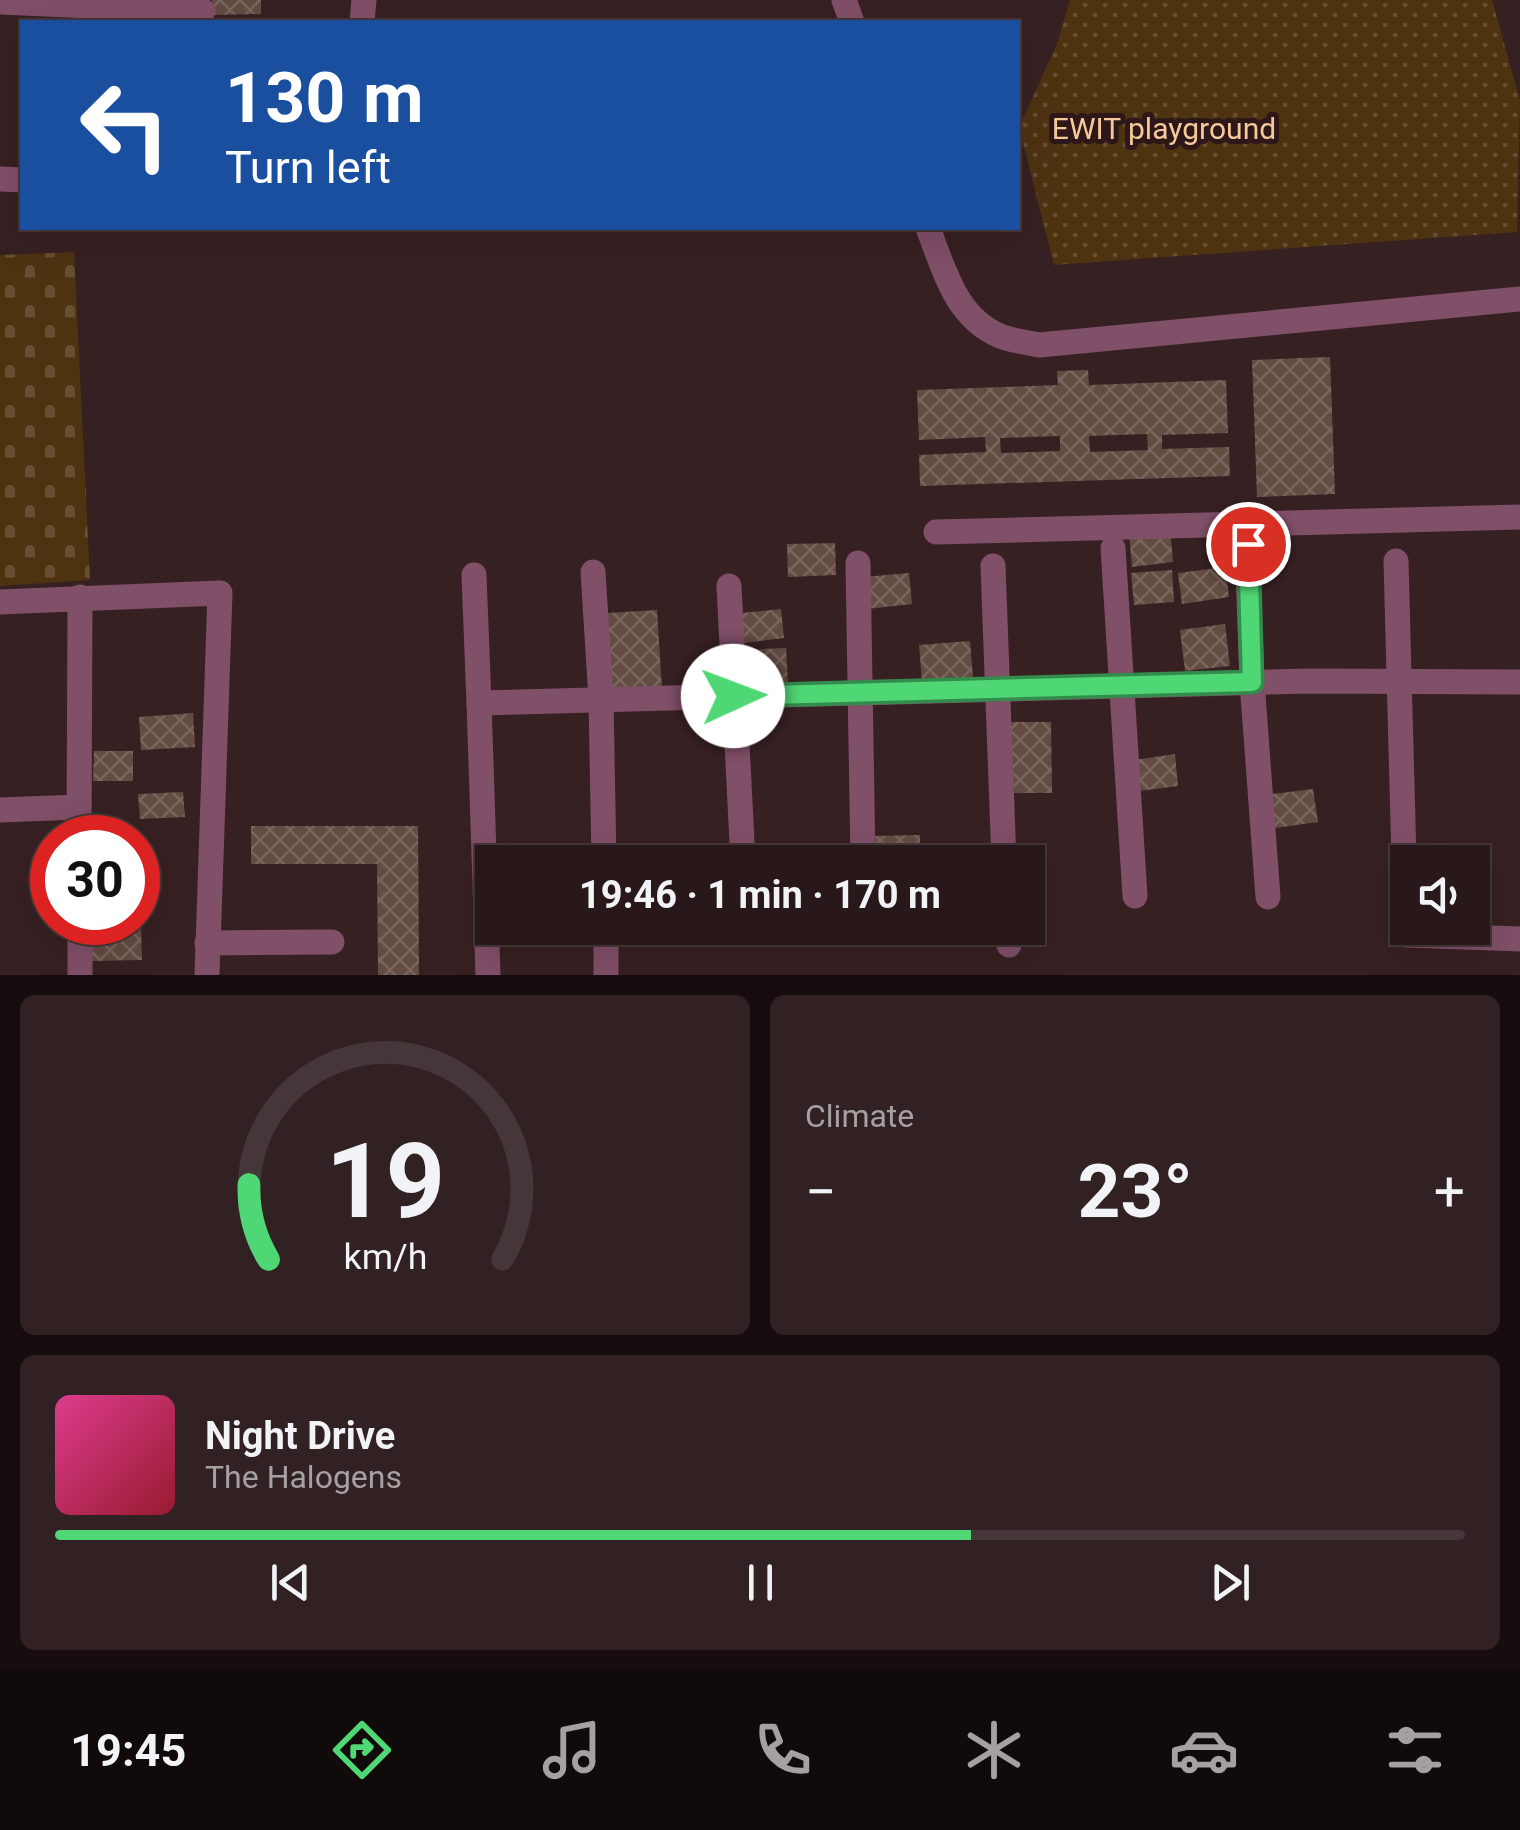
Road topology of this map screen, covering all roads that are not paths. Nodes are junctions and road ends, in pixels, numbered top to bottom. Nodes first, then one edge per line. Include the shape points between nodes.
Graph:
1 (0, 2) edge
2 (203, 11) edge
3 (929, 230) edge
4 (1520, 299) edge
5 (1520, 517) edge
6 (936, 532) dead end
7 (1248, 544) dead end
8 (1113, 548) dead end
9 (1396, 561) dead end
10 (858, 563) dead end
11 (993, 566) dead end
12 (594, 572) dead end
13 (474, 575) dead end
14 (729, 586) dead end
15 (80, 597) junction
16 (0, 602) edge
17 (1252, 682) junction
18 (1399, 682) junction
19 (1520, 682) edge
20 (1121, 686) junction
21 (996, 689) junction
22 (858, 693) junction
23 (733, 696) junction
24 (601, 700) junction
25 (479, 703) junction
26 (79, 807) junction
27 (0, 810) edge
28 (79, 815) edge
29 (604, 845) edge
30 (742, 845) edge
31 (862, 845) edge
32 (1003, 845) edge
33 (1134, 896) dead end
34 (1268, 897) dead end
35 (1520, 939) edge
36 (332, 942) dead end
37 (207, 943) junction
38 (80, 945) edge
39 (606, 945) edge
40 (80, 975) edge
41 (208, 975) edge
42 (488, 975) edge
43 (606, 975) edge

1 - 2 street
3 - 4 street via 953,293 973,319 1000,336 1039,345
5 - 6 street
7 - 17 street
8 - 20 street
9 - 18 street
10 - 22 street
11 - 21 street
12 - 24 street
13 - 25 street
14 - 23 street
15 - 16 street
15 - 26 street
15 - 37 street via 220,592
17 - 18 street
17 - 20 street
17 - 34 street
18 - 19 street
18 - 35 street via 1406,934
20 - 21 street
20 - 33 street
21 - 22 street
21 - 32 street
22 - 23 street
22 - 31 street
23 - 24 street
23 - 30 street
24 - 25 street
24 - 29 street
25 - 42 street
26 - 27 street
26 - 28 street
36 - 37 street
37 - 41 street
38 - 40 street
39 - 43 street

